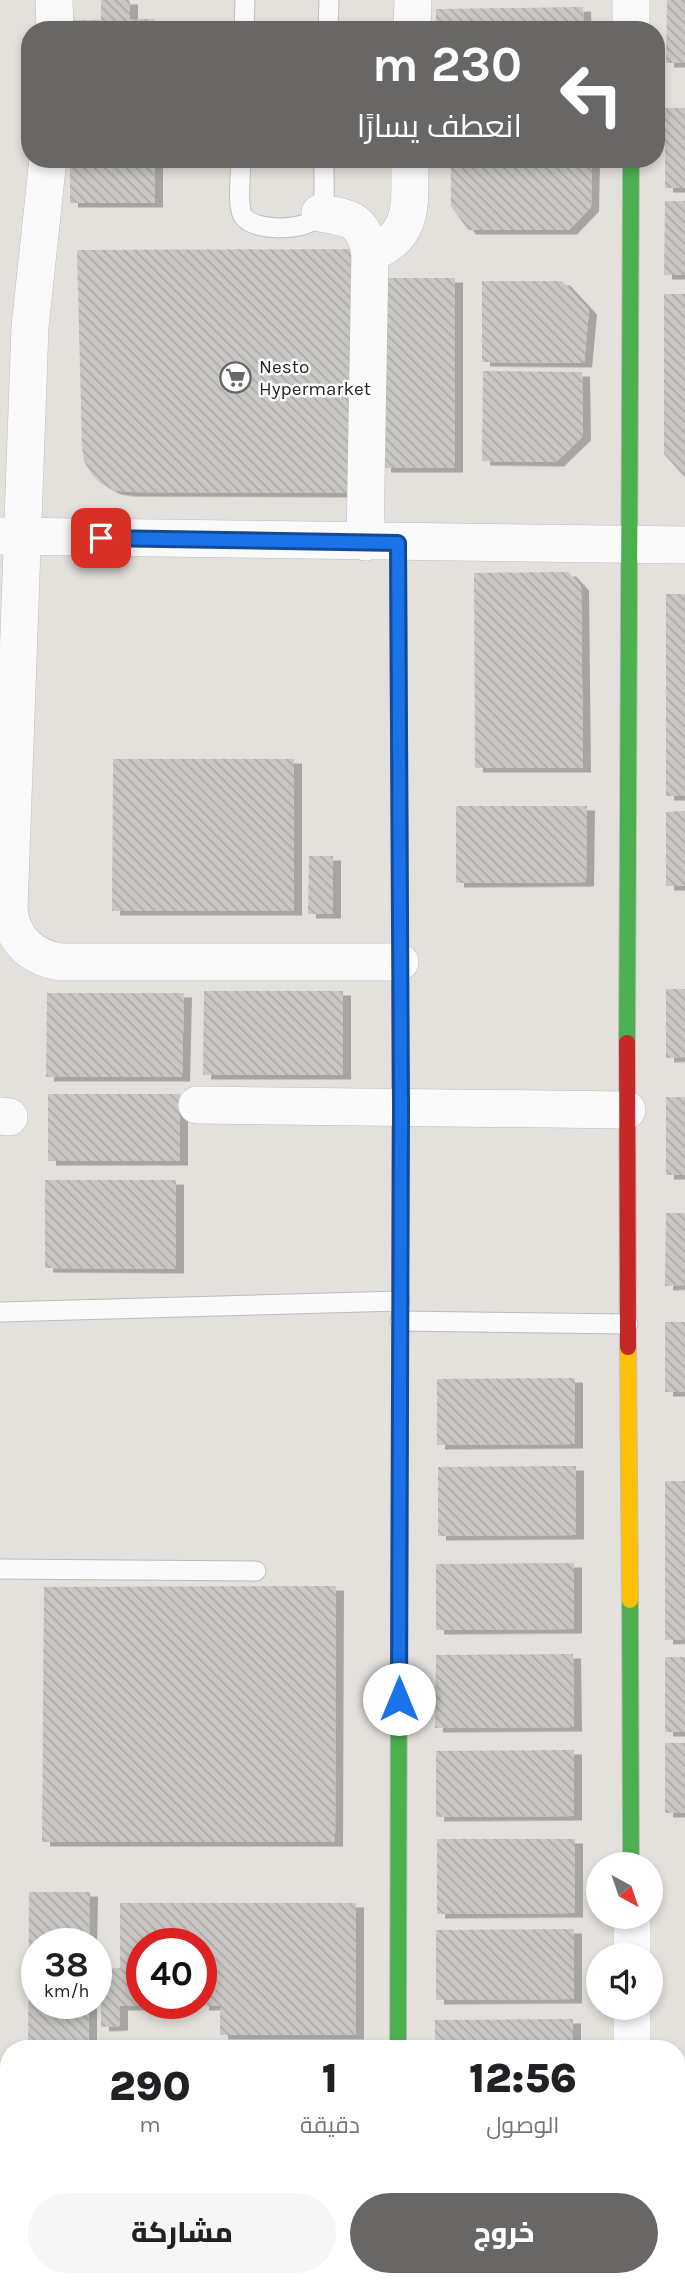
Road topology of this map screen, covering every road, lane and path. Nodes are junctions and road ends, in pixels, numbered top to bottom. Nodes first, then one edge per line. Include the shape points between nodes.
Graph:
1 (54, 0) edge
2 (245, 0) edge
3 (329, 0) edge
4 (413, 0) edge
5 (631, 0) edge
6 (55, 21) edge
7 (244, 21) edge
8 (328, 21) edge
9 (412, 21) edge
10 (631, 21) edge
11 (47, 168) edge
12 (241, 168) edge
13 (324, 168) edge
14 (410, 168) edge
15 (631, 168) edge
16 (320, 213) junction
17 (370, 253) junction
18 (11, 536) edge
19 (382, 543) junction
20 (629, 545) junction
21 (685, 545) edge
22 (400, 962) junction
23 (197, 1105) dead end
24 (401, 1107) junction
25 (627, 1110) junction
26 (400, 1301) junction
27 (0, 1312) edge
28 (400, 1321) junction
29 (628, 1324) junction
30 (0, 1569) edge
31 (256, 1570) dead end
32 (631, 1852) edge
33 (632, 2020) edge
34 (398, 2040) edge
35 (632, 2040) edge
36 (0, 2104) edge
37 (0, 2181) edge

1 - 6 street
2 - 7 lane
3 - 8 lane
4 - 9 street
5 - 10 street
11 - 18 street
12 - 16 lane via 240,211 252,224 306,226
13 - 16 lane
14 - 17 street via 406,224 392,242
15 - 20 street
16 - 17 street via 350,218 367,239
17 - 19 street
18 - 19 street
18 - 22 street via 9,909 15,935 24,946 47,960 61,962
19 - 20 street
19 - 22 street
20 - 21 street
20 - 25 street
22 - 24 street
23 - 24 street
24 - 25 street
24 - 26 street
25 - 29 street
26 - 27 lane
26 - 28 street
28 - 29 lane
28 - 34 street
29 - 32 street
30 - 31 lane
33 - 35 street
36 - 37 lane

